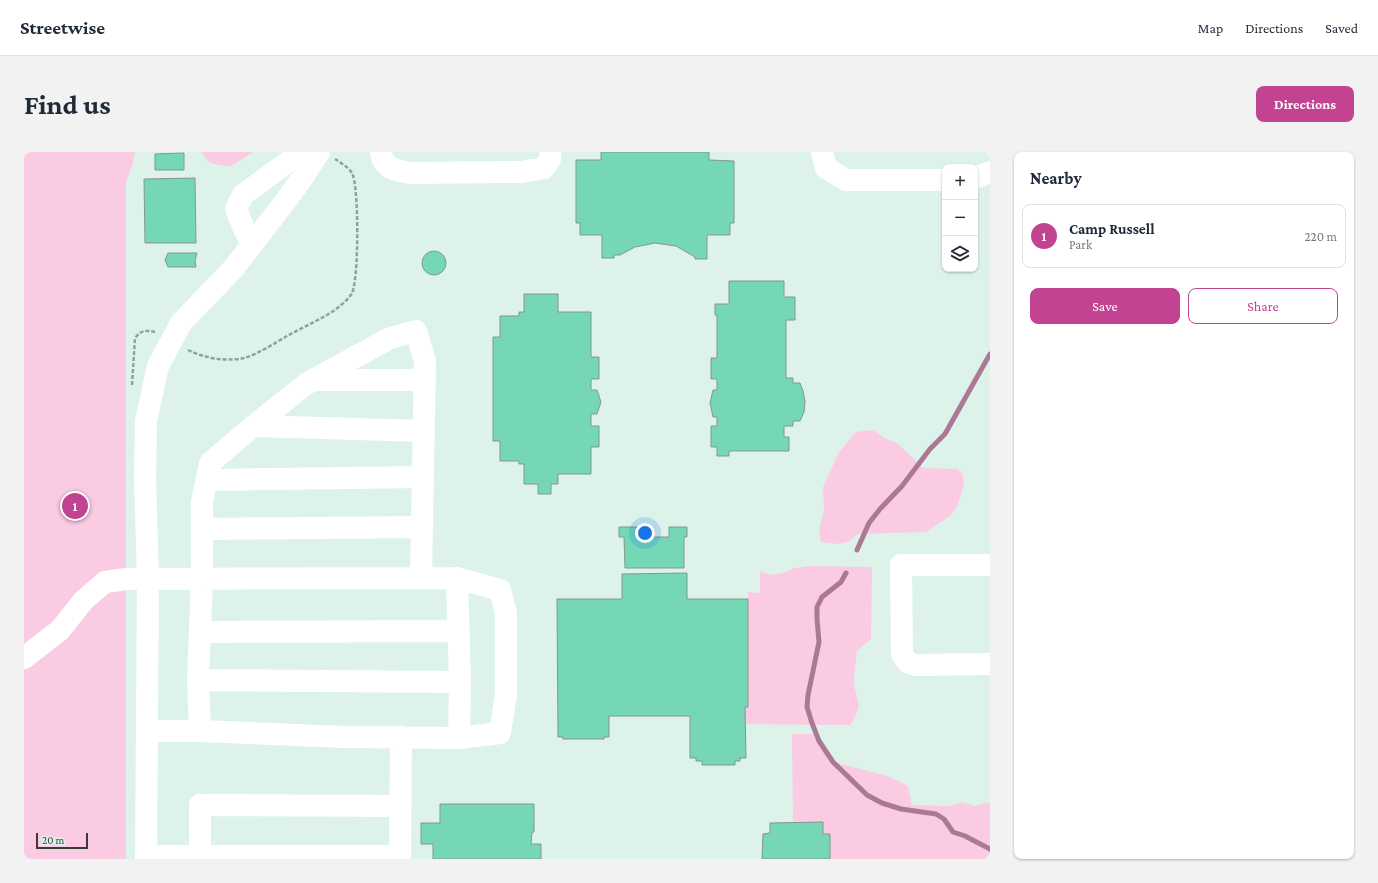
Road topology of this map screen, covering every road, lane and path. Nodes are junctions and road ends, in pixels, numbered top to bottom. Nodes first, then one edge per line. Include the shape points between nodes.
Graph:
1 (312, 152) edge
2 (319, 152) edge
3 (381, 152) edge
4 (550, 152) edge
5 (822, 152) edge
6 (990, 172) edge
7 (978, 177) edge
8 (942, 180) edge
9 (252, 244) junction
10 (314, 380) junction
11 (424, 380) junction
12 (254, 426) junction
13 (424, 430) junction
14 (423, 476) junction
15 (207, 480) junction
16 (422, 527) junction
17 (202, 529) junction
18 (990, 565) edge
19 (420, 578) junction
20 (457, 578) junction
21 (148, 579) junction
22 (202, 579) junction
23 (457, 631) junction
24 (200, 632) junction
25 (24, 658) edge
26 (990, 664) edge
27 (198, 680) junction
28 (460, 682) junction
29 (147, 731) junction
30 (200, 731) junction
31 (401, 737) junction
32 (459, 738) junction
33 (400, 806) junction
34 (400, 857) edge
35 (146, 858) edge
36 (200, 858) edge

1 - 9 street via 289,161 243,195 236,209
2 - 9 street
3 - 4 street via 387,166 395,170 410,173 482,173 521,172 544,168 550,158
5 - 8 street via 826,168 846,180
6 - 7 street
9 - 21 street via 233,269 181,323 158,366 146,421
10 - 11 street
10 - 11 street via 390,338 416,331 425,361
10 - 12 street
11 - 13 street
12 - 13 street
12 - 15 street via 210,463
13 - 14 street
14 - 15 street
14 - 16 street
15 - 17 street via 202,502
16 - 17 street
16 - 19 street
17 - 22 street
18 - 26 street via 901,565 901,615 902,654 910,664
19 - 20 street
19 - 22 street
20 - 23 street
20 - 32 street via 500,590 506,613 506,694 500,733
21 - 22 street
21 - 25 street via 105,582 84,600 60,630
21 - 29 street
22 - 24 street
23 - 24 street
23 - 28 street
24 - 27 street
27 - 28 street
27 - 30 street
28 - 32 street
29 - 30 street
29 - 35 street
30 - 31 street
31 - 32 street
31 - 33 street
33 - 34 street
33 - 36 street via 200,805
34 - 36 street
35 - 36 street

